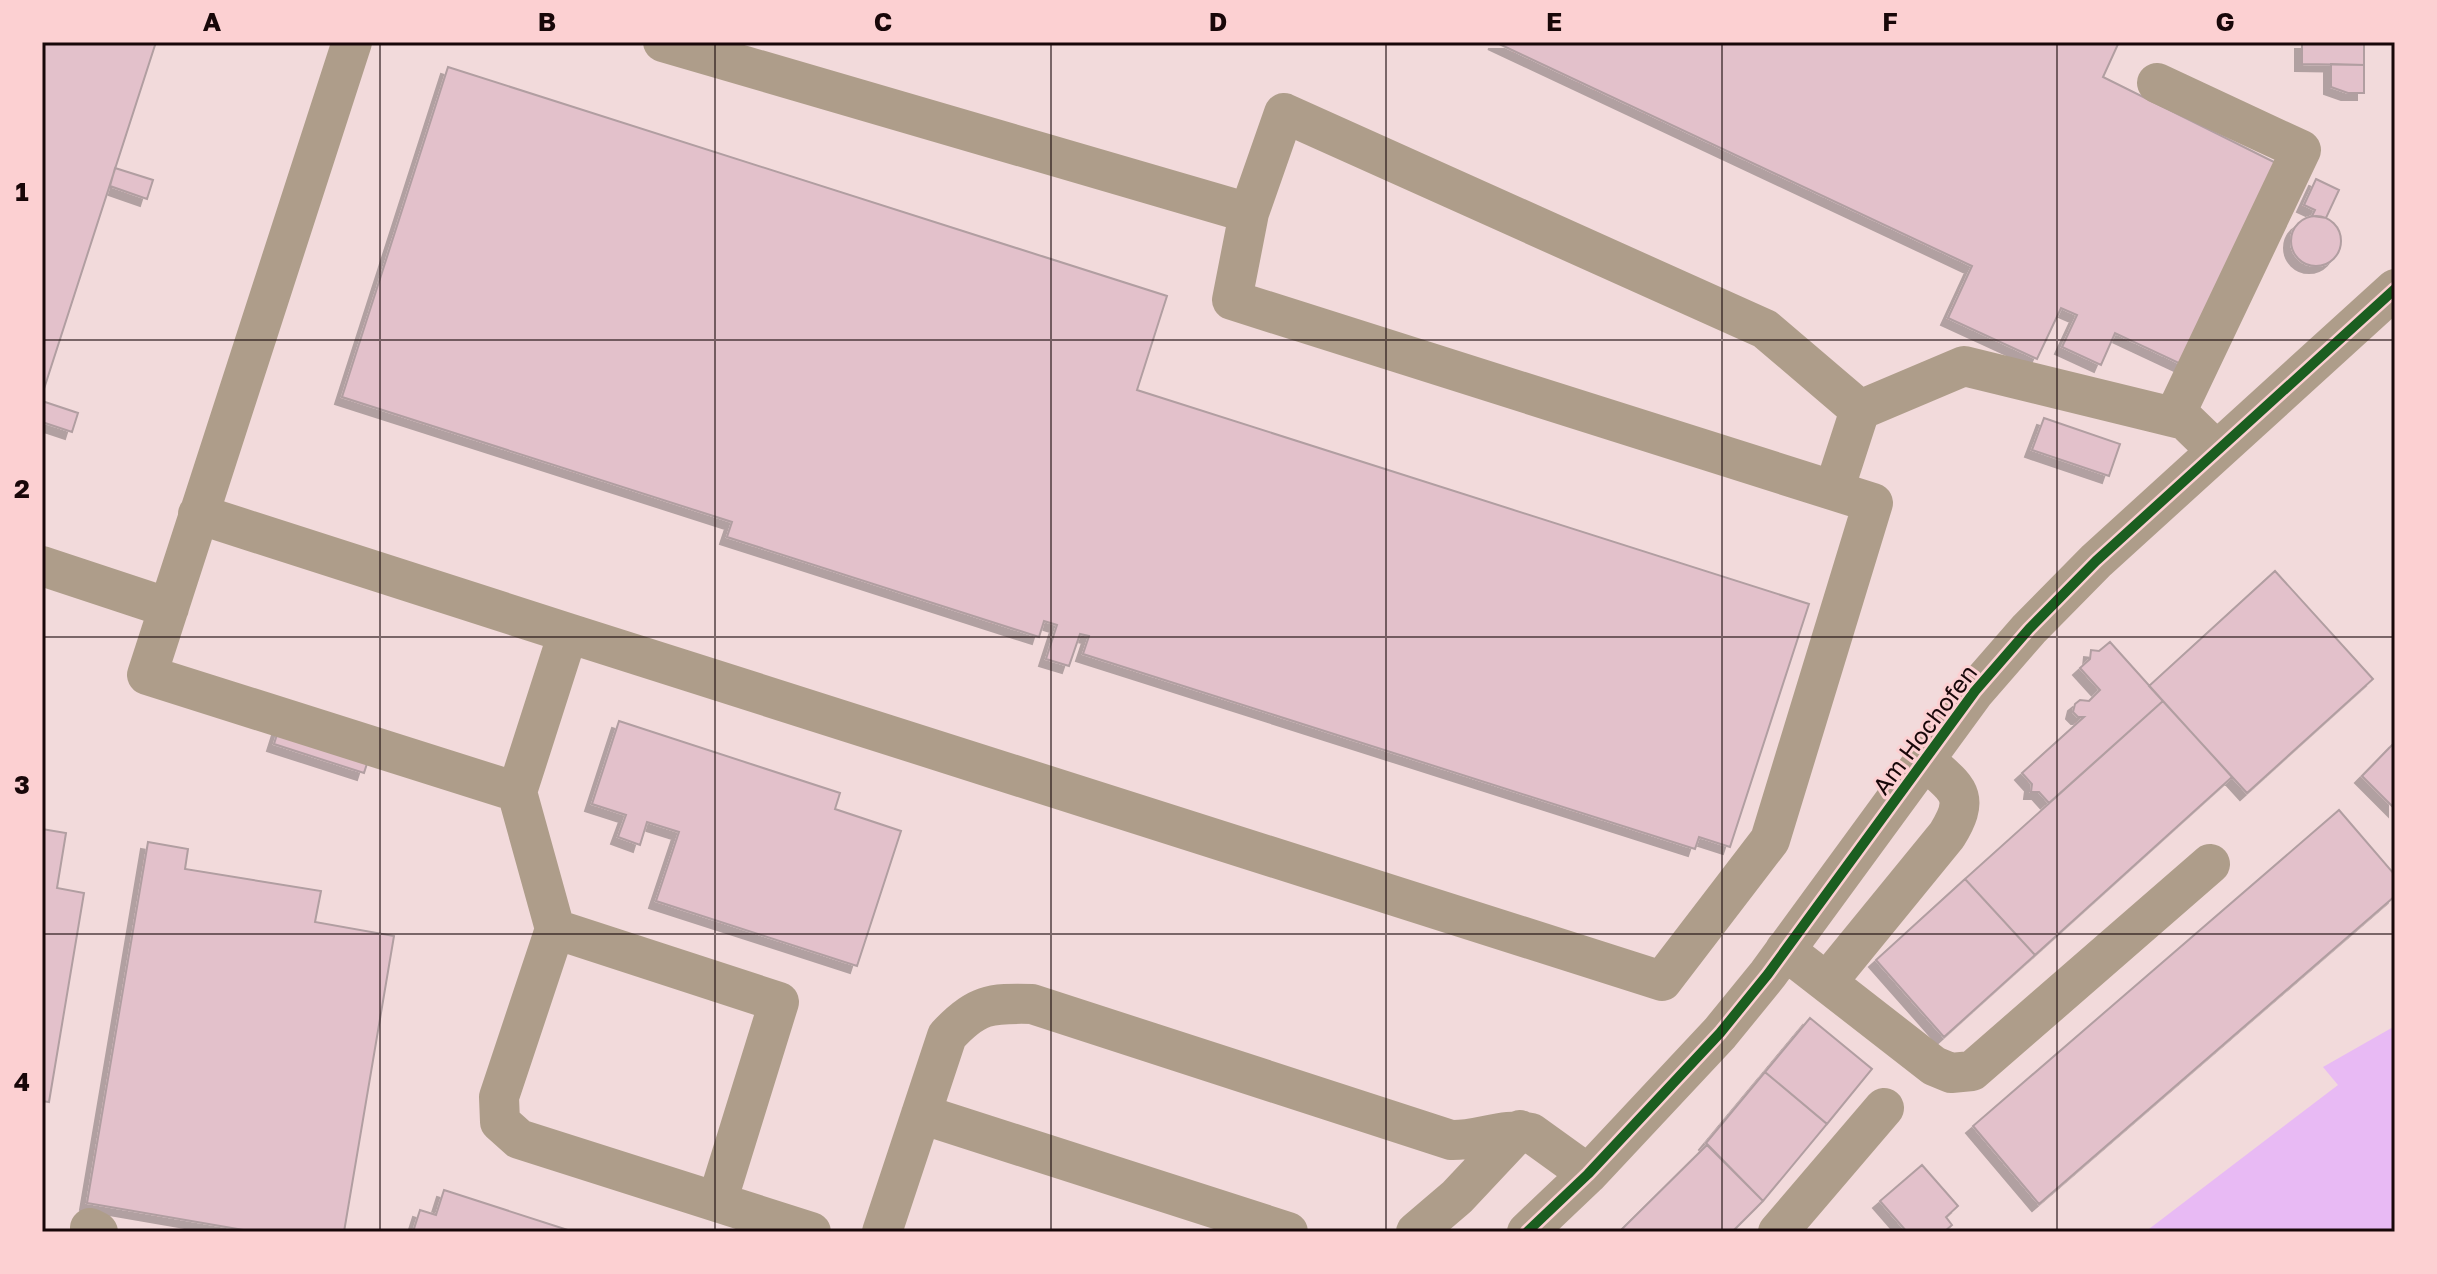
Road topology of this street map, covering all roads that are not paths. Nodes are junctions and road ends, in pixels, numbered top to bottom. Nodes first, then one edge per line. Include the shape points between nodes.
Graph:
1 (352, 42) edge
2 (663, 42) edge
3 (2157, 83) dead end
4 (1249, 213) junction
5 (2395, 289) edge
6 (1860, 410) junction
7 (2174, 417) junction
8 (2217, 451) junction
9 (1834, 490) junction
10 (198, 514) junction
11 (42, 566) edge
12 (169, 608) junction
13 (568, 633) junction
14 (1924, 759) junction
15 (517, 792) junction
16 (2210, 864) dead end
17 (555, 929) junction
18 (1785, 950) junction
19 (1827, 982) junction
20 (1884, 1108) dead end
21 (921, 1114) junction
22 (1520, 1130) junction
23 (1588, 1174) junction
24 (717, 1202) junction
25 (811, 1232) edge
26 (882, 1232) edge
27 (1288, 1232) edge
28 (1416, 1232) edge
29 (1527, 1232) edge
30 (1778, 1232) edge

1 - 10 street
2 - 4 street
3 - 7 street via 2301,150
4 - 6 street via 1284,113 1765,329
4 - 9 street via 1232,300
5 - 8 street, Am Hochofen
6 - 7 street via 1964,366
6 - 9 street
7 - 8 street via 2185,420
8 - 14 street, Am Hochofen via 2029,629
9 - 13 street via 1873,503 1770,840 1662,981
10 - 12 street
10 - 13 street
11 - 12 street
12 - 15 street via 147,675
13 - 15 street
14 - 18 street, Am Hochofen
14 - 19 street via 1955,788 1962,804 1959,817
15 - 17 street
16 - 19 street via 1972,1071 1951,1073 1934,1066
17 - 24 street via 499,1097 500,1122 519,1139
17 - 24 street via 779,1002
18 - 19 street
18 - 23 street, Am Hochofen via 1720,1033
20 - 30 street
21 - 22 street via 947,1036 967,1014 999,1003 1032,1004 1451,1140
21 - 26 street
21 - 27 street
22 - 23 street
22 - 28 street
23 - 29 street, Am Hochofen
24 - 25 street

